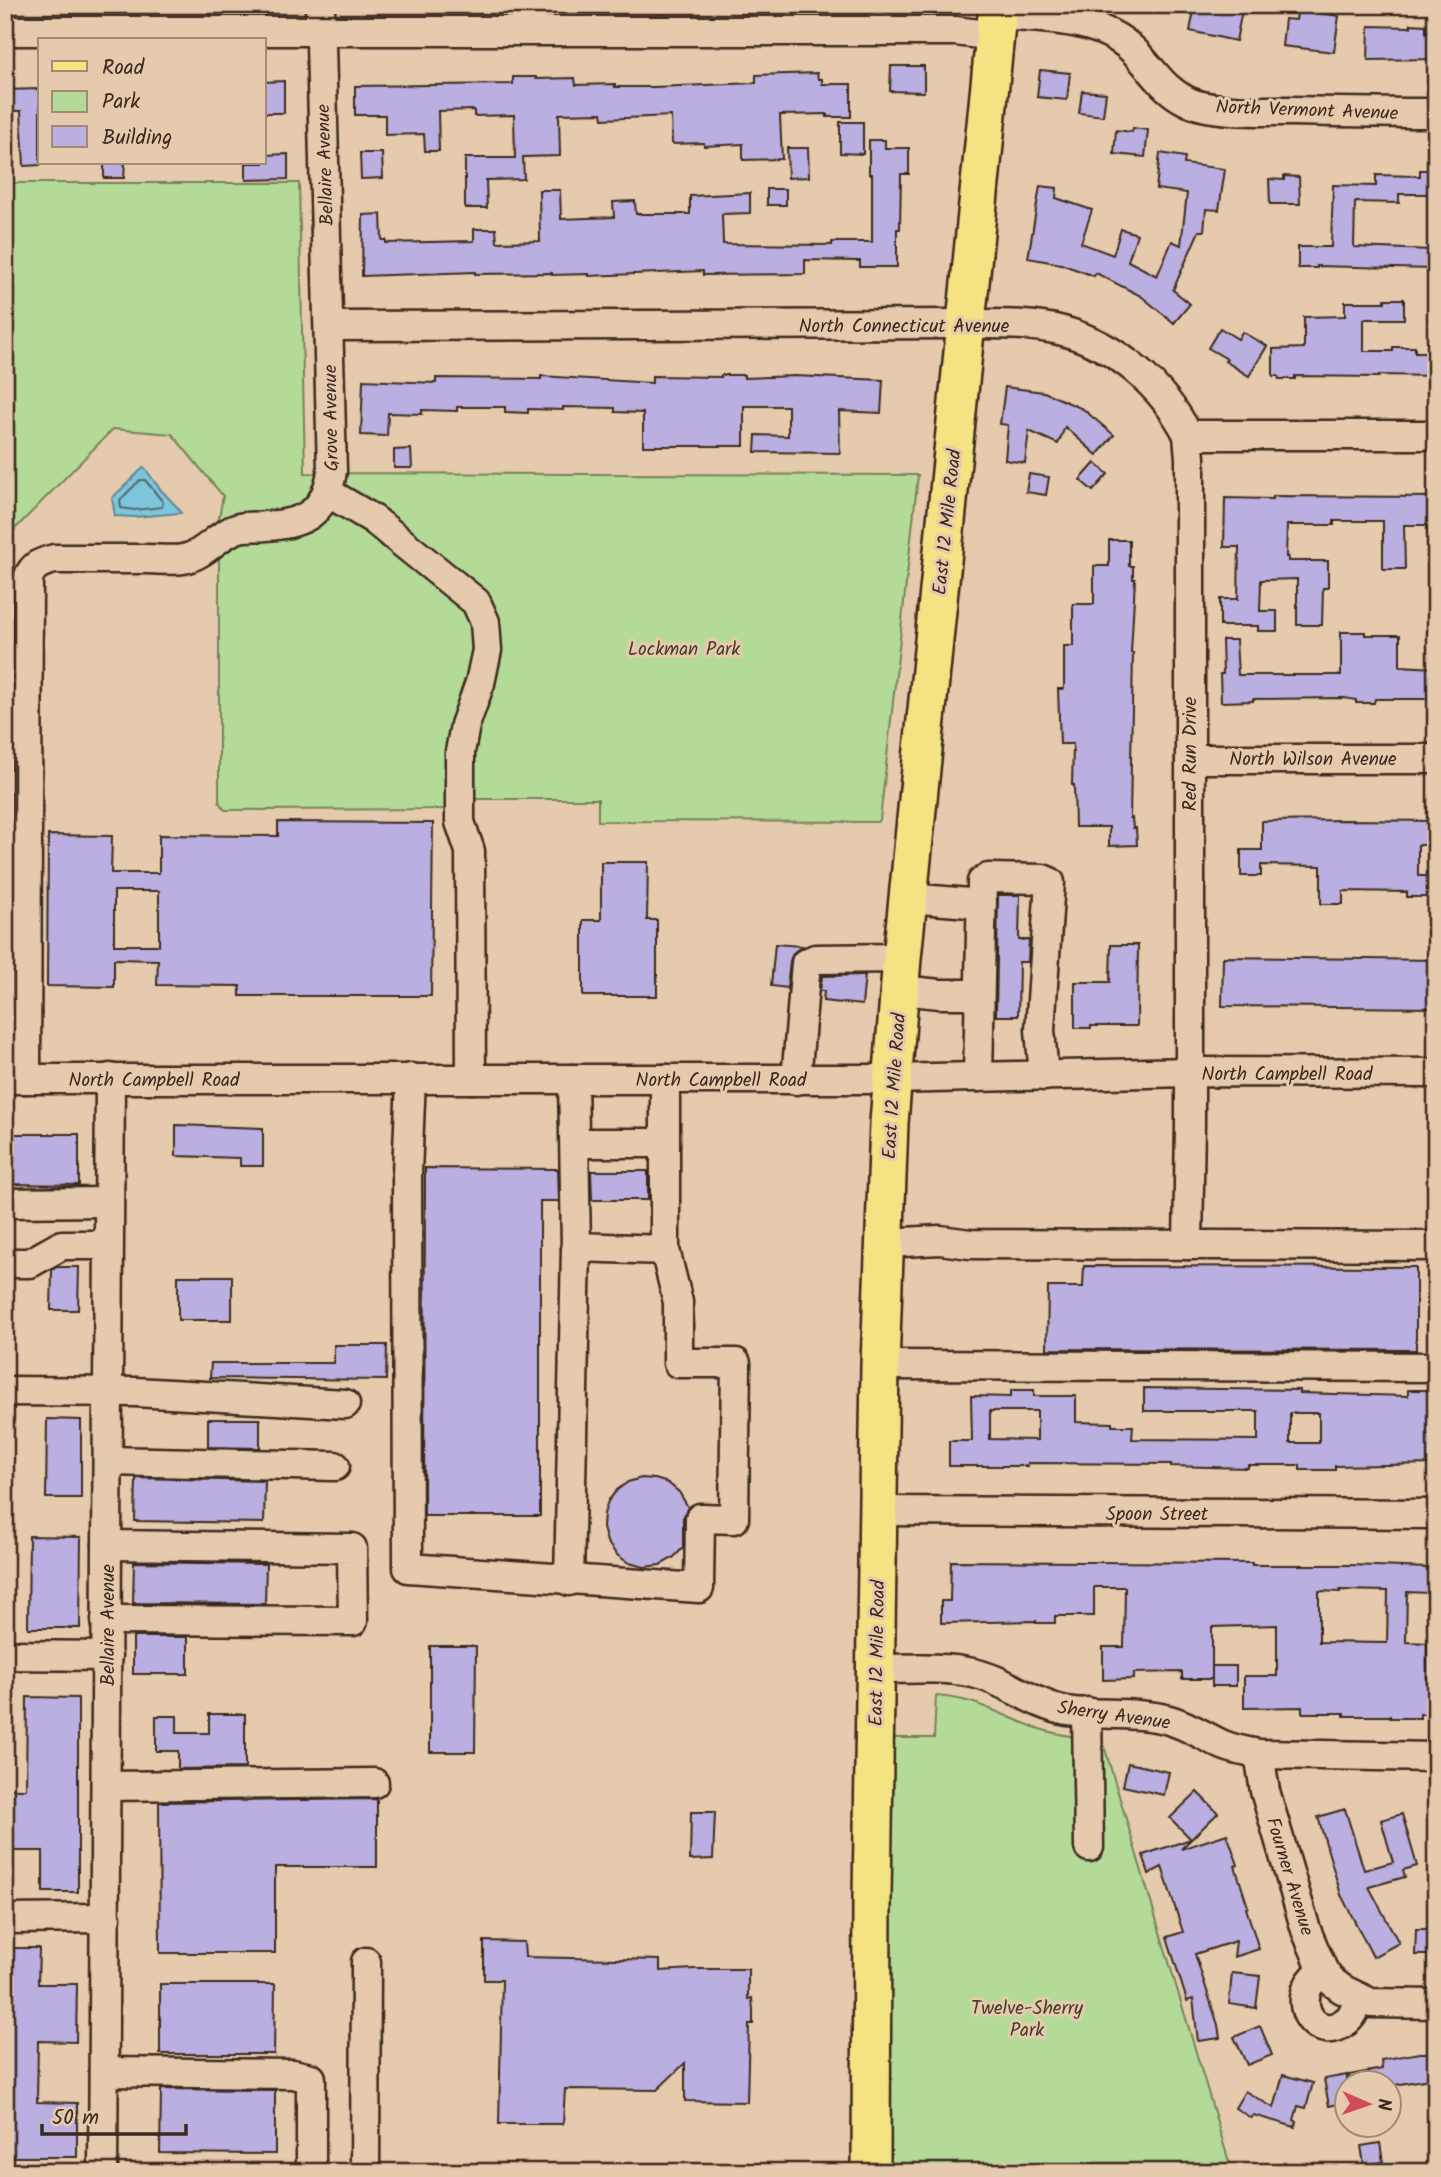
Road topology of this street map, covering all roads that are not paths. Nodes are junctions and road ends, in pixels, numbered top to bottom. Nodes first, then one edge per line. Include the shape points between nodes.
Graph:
1 (321, 18) edge
2 (997, 18) edge
3 (5, 31) edge
4 (1436, 113) edge
5 (967, 324) junction
6 (329, 326) junction
7 (1188, 435) junction
8 (1436, 435) edge
9 (327, 492) junction
10 (1189, 759) junction
11 (1436, 759) edge
12 (908, 898) junction
13 (982, 904) junction
14 (16, 931) edge
15 (901, 974) junction
16 (979, 994) junction
17 (1190, 1072) junction
18 (1436, 1073) edge
19 (1044, 1076) junction
20 (978, 1077) junction
21 (411, 1078) junction
22 (16, 1079) edge
23 (110, 1079) junction
24 (471, 1079) junction
25 (573, 1079) junction
26 (665, 1079) junction
27 (893, 1079) junction
28 (796, 1080) junction
29 (575, 1141) junction
30 (665, 1143) junction
31 (108, 1202) junction
32 (5, 1203) edge
33 (885, 1243) junction
34 (108, 1245) junction
35 (1188, 1245) junction
36 (576, 1247) junction
37 (1436, 1247) edge
38 (665, 1250) junction
39 (5, 1263) edge
40 (880, 1365) junction
41 (1436, 1367) edge
42 (5, 1391) edge
43 (108, 1391) junction
44 (345, 1404) dead end
45 (108, 1461) junction
46 (335, 1466) dead end
47 (878, 1511) junction
48 (1436, 1514) edge
49 (107, 1545) junction
50 (569, 1581) junction
51 (106, 1620) junction
52 (5, 1655) edge
53 (107, 1656) junction
54 (876, 1669) junction
55 (1087, 1712) junction
56 (1259, 1754) junction
57 (1436, 1757) edge
58 (373, 1783) dead end
59 (106, 1786) junction
60 (1089, 1847) dead end
61 (106, 1918) junction
62 (5, 1919) edge
63 (366, 1962) dead end
64 (1436, 2004) edge
65 (104, 2072) junction
66 (103, 2172) edge
67 (311, 2172) edge
68 (365, 2172) edge
69 (871, 2172) edge

1 - 2 street, North Vermont Avenue via 955,31
1 - 3 street, North Vermont Avenue
1 - 6 street, Bellaire Avenue
2 - 4 street, North Vermont Avenue via 1074,22 1104,30 1133,50 1165,88 1201,105
2 - 5 main road, East 12 Mile Road
5 - 6 street, North Connecticut Avenue
5 - 7 street, North Connecticut Avenue via 1035,326 1096,344 1147,379 1177,413
5 - 12 main road, East 12 Mile Road
6 - 9 street, Grove Avenue via 332,471
7 - 8 street
7 - 10 street, Red Run Drive
9 - 14 street, Grove Avenue via 304,519 242,527 183,559 54,559 32,568 28,578 27,808
9 - 24 street via 373,519 476,602 485,622 487,650 460,752 460,822 470,851
10 - 11 street, North Wilson Avenue
10 - 17 street, Red Run Drive
12 - 13 street
12 - 15 main road, East 12 Mile Road
13 - 16 street
13 - 19 street via 982,882 988,878 1050,882 1040,1030
14 - 22 street
15 - 16 street via 940,994
15 - 27 main road, East 12 Mile Road
15 - 28 street via 815,958 806,963
16 - 20 street
17 - 18 street, North Campbell Road
17 - 19 street, North Campbell Road
17 - 35 street, Red Run Drive
19 - 20 street, North Campbell Road
20 - 27 street, North Campbell Road
21 - 23 street, North Campbell Road
21 - 24 street, North Campbell Road
21 - 50 street via 408,1568
22 - 23 street, North Campbell Road
23 - 31 street, Bellaire Avenue
24 - 25 street, North Campbell Road
25 - 26 street, North Campbell Road
25 - 29 street
26 - 28 street, North Campbell Road
26 - 30 street
27 - 28 street, North Campbell Road
27 - 33 main road, East 12 Mile Road
29 - 30 street
29 - 36 street
30 - 38 street
31 - 32 street
31 - 34 street, Bellaire Avenue
33 - 35 street
33 - 40 main road, East 12 Mile Road
34 - 39 street via 62,1245 30,1263
34 - 43 street, Bellaire Avenue
35 - 37 street
36 - 38 street
36 - 50 street
38 - 50 street via 678,1302 678,1363 736,1363 734,1519 700,1518 699,1588
40 - 41 street
40 - 47 main road, East 12 Mile Road
42 - 43 street
43 - 44 street
43 - 45 street, Bellaire Avenue
45 - 46 street
45 - 49 street, Bellaire Avenue
47 - 48 street, Spoon Street
47 - 54 main road, East 12 Mile Road
49 - 51 street, Bellaire Avenue
49 - 51 street via 352,1548 353,1621
51 - 53 street, Bellaire Avenue
52 - 53 street
53 - 59 street, Bellaire Avenue
54 - 55 street, Sherry Avenue via 973,1673 1036,1701
54 - 69 main road, East 12 Mile Road
55 - 56 street, Sherry Avenue via 1147,1715
55 - 60 street
56 - 57 street, Sherry Avenue
56 - 64 street, Fourner Avenue via 1265,1791 1306,1930 1342,1986 1381,2004
58 - 59 street
59 - 61 street, Bellaire Avenue
61 - 62 street
61 - 65 street, Bellaire Avenue
63 - 68 street
65 - 66 street, Bellaire Avenue
65 - 67 street via 311,2078

